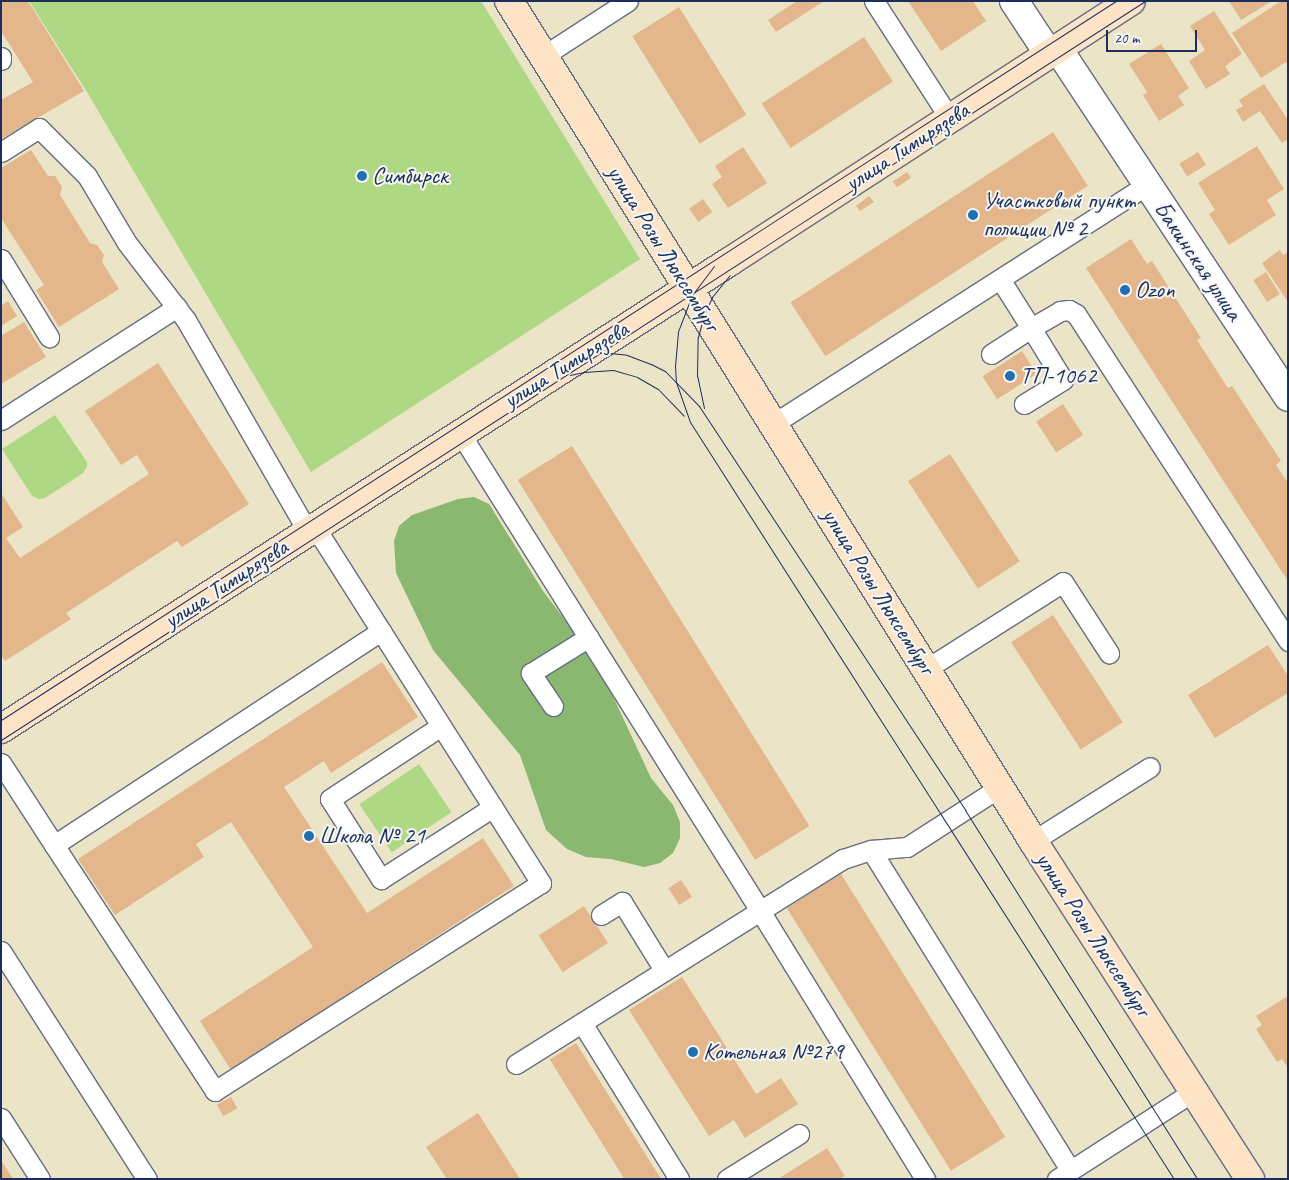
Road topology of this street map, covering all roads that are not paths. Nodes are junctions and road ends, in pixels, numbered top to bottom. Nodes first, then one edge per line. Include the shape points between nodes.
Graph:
1 (509, 1) edge
2 (628, 1) edge
3 (874, 1) edge
4 (1014, 1) edge
5 (1131, 1) edge
6 (1054, 52) junction
7 (543, 56) junction
8 (950, 119) junction
9 (1, 152) edge
10 (1147, 185) junction
11 (1, 258) edge
12 (1000, 279) junction
13 (687, 289) junction
14 (177, 307) junction
15 (1031, 328) junction
16 (49, 337) dead end
17 (992, 354) dead end
18 (1280, 370) edge
19 (1288, 397) edge
20 (1024, 404) dead end
21 (1, 420) edge
22 (773, 424) junction
23 (460, 433) junction
24 (311, 529) junction
25 (381, 632) junction
26 (589, 638) junction
27 (1288, 642) edge
28 (1108, 654) dead end
29 (926, 668) junction
30 (553, 706) dead end
31 (4, 721) edge
32 (441, 726) junction
33 (1, 763) edge
34 (1150, 767) dead end
35 (1000, 787) junction
36 (493, 807) junction
37 (1034, 841) junction
38 (54, 845) junction
39 (871, 850) junction
40 (759, 909) junction
41 (601, 915) dead end
42 (1, 951) edge
43 (664, 970) junction
44 (582, 1023) junction
45 (516, 1064) dead end
46 (1194, 1092) junction
47 (1, 1118) edge
48 (799, 1134) dead end
49 (1063, 1174) edge
50 (37, 1178) edge
51 (147, 1179) edge
52 (679, 1179) edge
53 (726, 1179) edge
54 (925, 1179) edge
55 (1250, 1179) edge

1 - 7 main road, улица Розы Люксембург
2 - 7 lane
3 - 8 lane
4 - 6 street, Бакинская улица
5 - 6 main road, улица Тимирязева
6 - 8 main road, улица Тимирязева
6 - 10 street, Бакинская улица
7 - 13 main road, улица Розы Люксембург
8 - 13 main road, улица Тимирязева
9 - 14 lane via 39,128 87,176 127,243
10 - 12 lane
10 - 18 street, Бакинская улица
11 - 16 lane
12 - 15 lane
12 - 22 lane
13 - 22 main road, улица Розы Люксембург
13 - 23 main road, улица Тимирязева
14 - 21 lane
14 - 24 lane
15 - 17 lane
15 - 20 lane via 1063,380
15 - 27 lane via 1060,311 1069,310 1076,314
18 - 19 street, Бакинская улица
22 - 29 main road, улица Розы Люксембург
23 - 24 main road, улица Тимирязева
23 - 26 lane
24 - 25 lane
24 - 31 main road, улица Тимирязева
25 - 32 lane
25 - 38 lane
26 - 30 lane via 531,673
26 - 40 lane
28 - 29 lane via 1063,582
29 - 35 main road, улица Розы Люксембург
32 - 36 lane
32 - 36 lane via 330,799 381,879
33 - 38 lane
34 - 37 lane
35 - 37 main road, улица Розы Люксембург
35 - 39 lane via 907,847
36 - 38 lane via 541,883 215,1091
37 - 46 main road, улица Розы Люксембург
39 - 40 lane via 843,858
39 - 49 lane
40 - 43 lane
40 - 54 lane
41 - 43 lane via 622,902
42 - 51 lane
43 - 44 lane
44 - 45 lane
44 - 52 lane
46 - 49 lane
46 - 55 main road, улица Розы Люксембург
47 - 50 lane
48 - 53 lane

